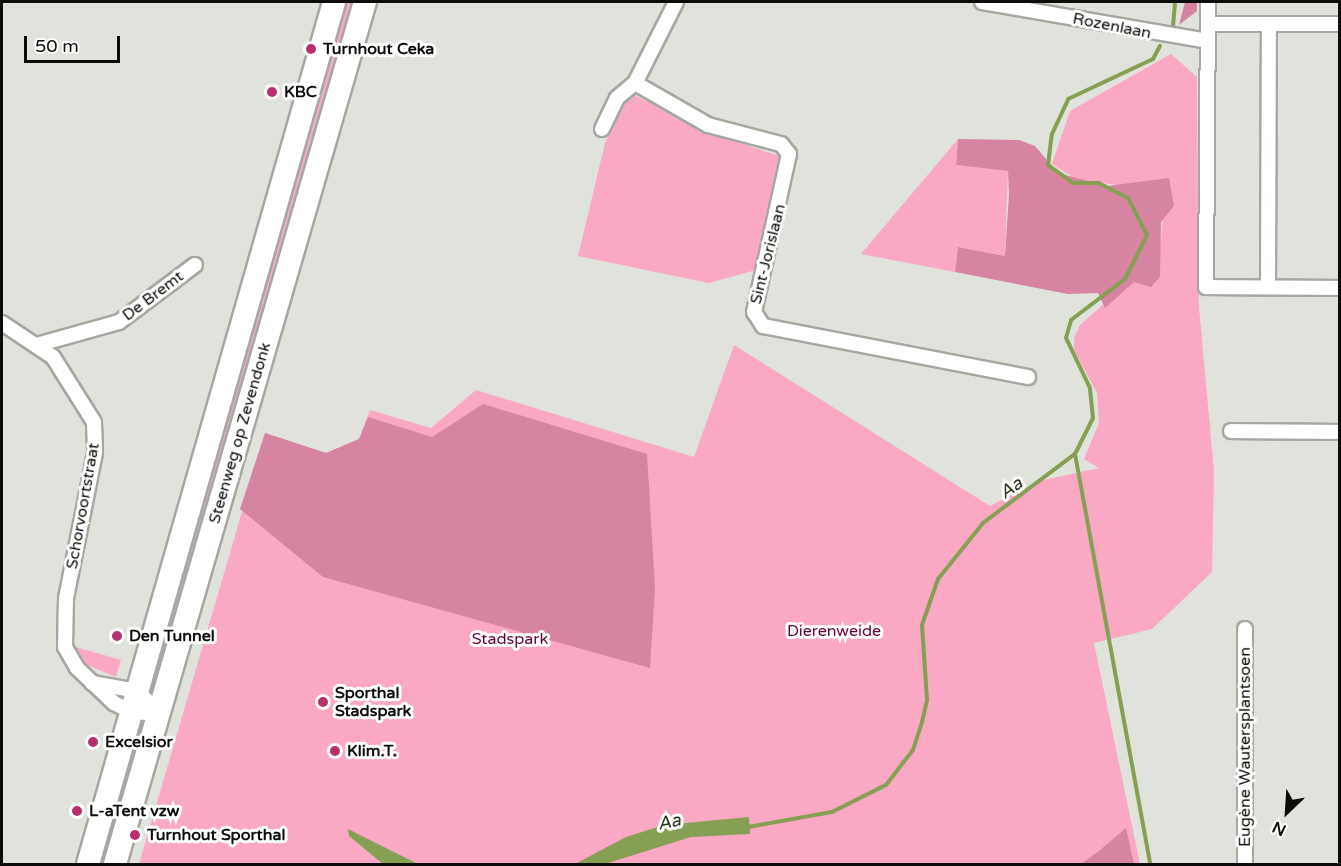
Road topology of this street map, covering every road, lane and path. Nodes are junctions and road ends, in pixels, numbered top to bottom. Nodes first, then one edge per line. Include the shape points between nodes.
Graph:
1 (334, 2) edge
2 (365, 2) edge
3 (676, 2) edge
4 (982, 2) edge
5 (1208, 2) edge
6 (1208, 24) junction
7 (1340, 24) edge
8 (1269, 25) junction
9 (1208, 41) junction
10 (635, 83) junction
11 (602, 129) dead end
12 (195, 265) dead end
13 (1268, 287) junction
14 (1340, 288) edge
15 (2, 323) edge
16 (40, 344) junction
17 (1028, 377) dead end
18 (1231, 431) dead end
19 (1340, 432) edge
20 (1245, 629) dead end
21 (92, 683) junction
22 (135, 702) junction
23 (159, 714) junction
24 (88, 864) edge
25 (115, 864) edge
26 (1245, 864) edge

1 - 22 main road, Steenweg op Zevendonk
2 - 23 main road, Steenweg op Zevendonk
3 - 10 street
4 - 9 street, Rozenlaan
5 - 6 street
6 - 8 street
6 - 9 street
7 - 8 street
8 - 13 street
9 - 13 street via 1206,287
10 - 11 street via 617,98
10 - 17 street, Sint-Jorislaan via 708,125 781,144 789,154 754,312 767,329
12 - 16 street, De Bremt via 119,322
13 - 14 street
15 - 16 street, Schorvoortstraat
16 - 21 street, Schorvoortstraat via 86,408 96,437 64,616 65,647
18 - 19 street
20 - 26 street, Eugène Wautersplantsoen
21 - 22 street
21 - 22 street, Schorvoortstraat
22 - 23 street, Schorvoortstraat
22 - 23 street
22 - 24 main road, Steenweg op Zevendonk
23 - 25 main road, Steenweg op Zevendonk

